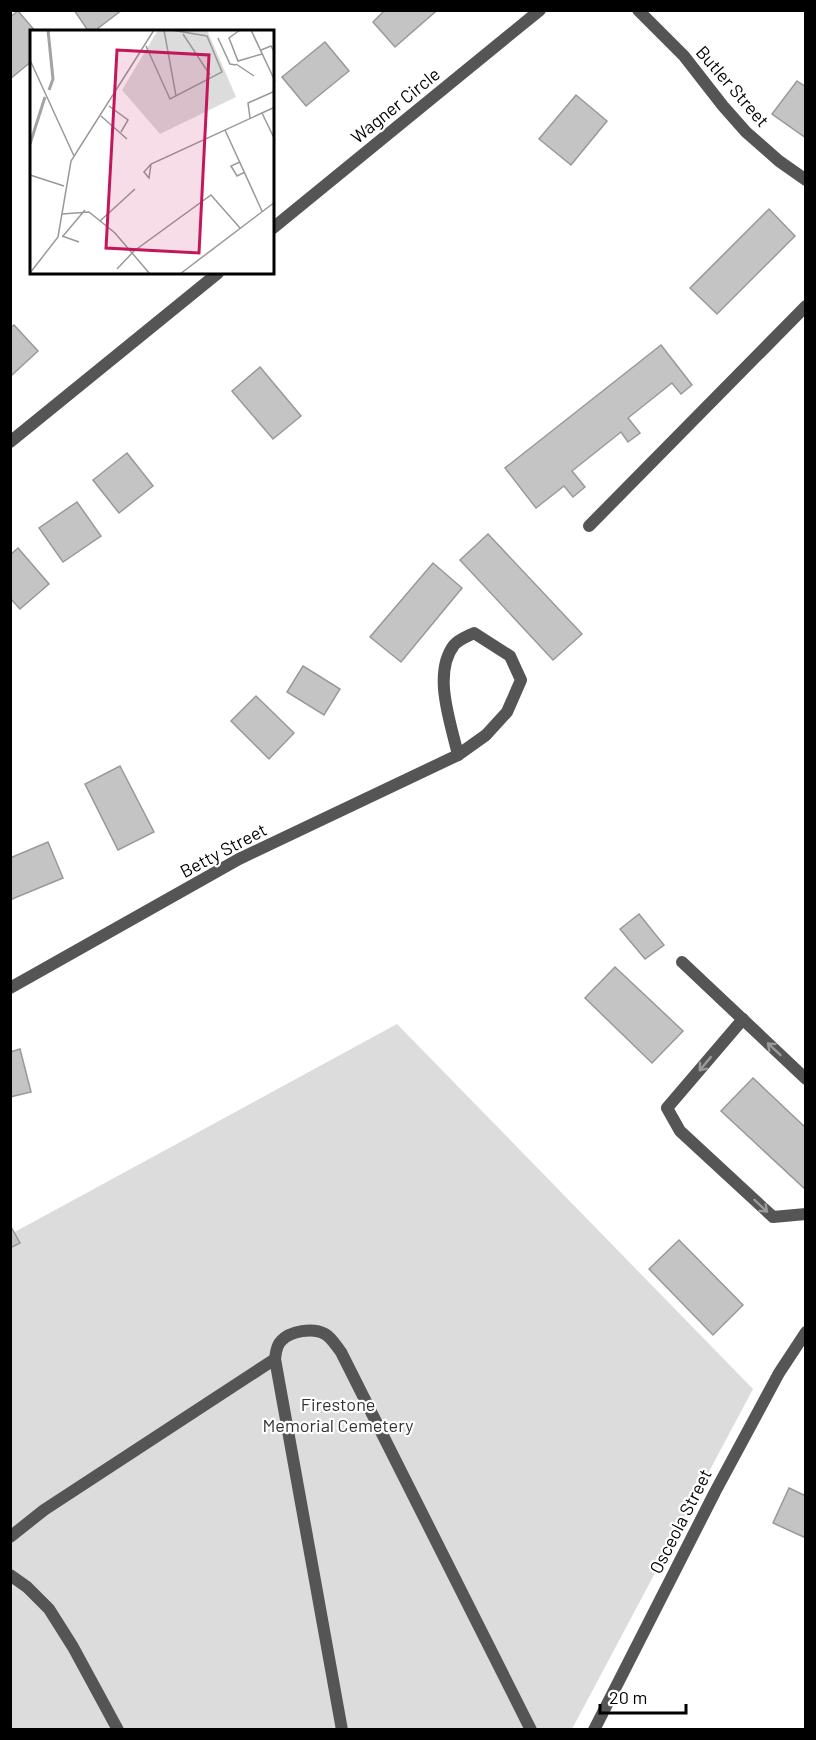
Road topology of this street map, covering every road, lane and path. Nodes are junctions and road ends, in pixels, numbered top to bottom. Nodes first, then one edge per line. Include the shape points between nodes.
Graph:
1 (540, 10) edge
2 (638, 10) edge
3 (806, 180) edge
4 (274, 227) edge
5 (217, 274) edge
6 (806, 306) edge
7 (10, 442) edge
8 (589, 526) dead end
9 (458, 755) junction
10 (682, 962) dead end
11 (10, 988) edge
12 (742, 1019) junction
13 (806, 1078) edge
14 (806, 1214) edge
15 (806, 1332) edge
16 (275, 1359) junction
17 (10, 1537) edge
18 (10, 1575) edge
19 (118, 1730) edge
20 (342, 1730) edge
21 (531, 1730) edge
22 (594, 1730) edge

1 - 4 street, Wagner Circle
2 - 3 street, Butler Street via 684,56 746,132
5 - 7 street
6 - 8 street
9 - 9 street, Betty Street via 486,735 507,712 521,680 510,657 474,633 455,644 444,665 444,690
9 - 11 street, Betty Street via 239,859
10 - 12 street
13 -> 12 street
12 -> 14 street via 667,1108 680,1131 773,1217
15 - 22 street, Osceola Street via 779,1372 714,1492
16 - 17 street via 44,1510
16 - 20 street
16 - 21 street via 281,1341 303,1331 325,1334 341,1352
18 - 19 street via 49,1609

